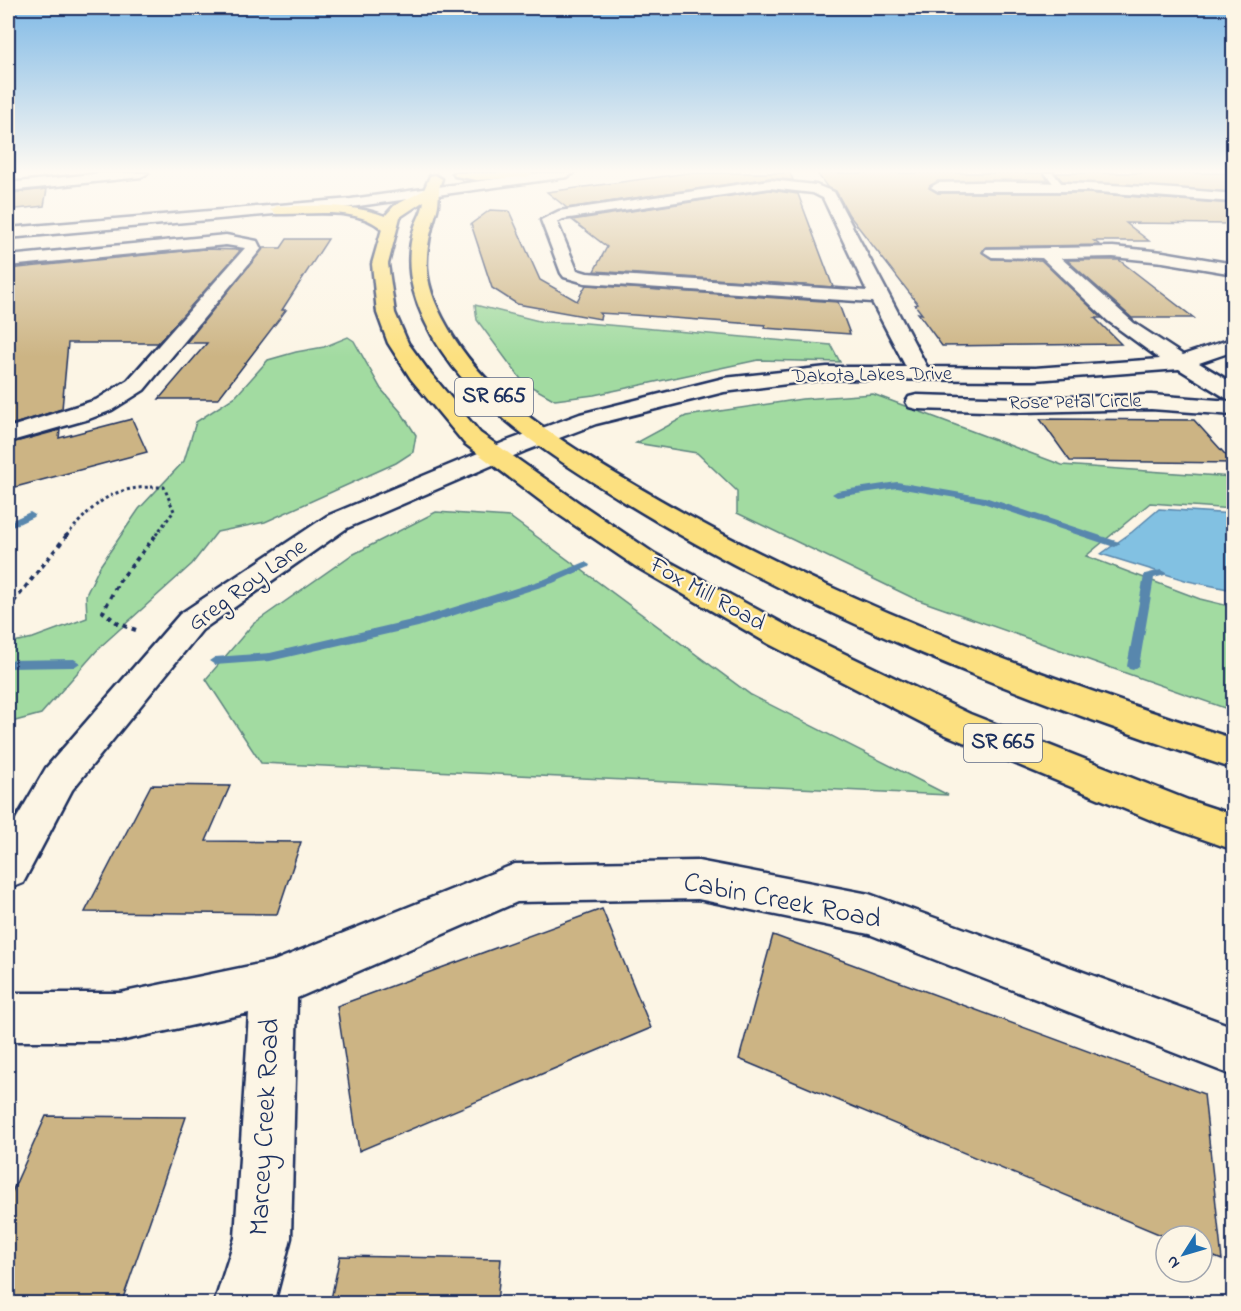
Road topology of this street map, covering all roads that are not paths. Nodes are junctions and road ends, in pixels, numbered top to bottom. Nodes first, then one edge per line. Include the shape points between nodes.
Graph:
1 (387, 234) edge
2 (421, 234) edge
3 (555, 234) edge
4 (848, 234) edge
5 (992, 252) dead end
6 (1046, 253) junction
7 (8, 261) edge
8 (1233, 269) edge
9 (879, 297) junction
10 (1233, 344) edge
11 (1180, 363) junction
12 (919, 372) junction
13 (1233, 395) edge
14 (917, 402) dead end
15 (1233, 408) edge
16 (8, 435) edge
17 (518, 446) junction
18 (1233, 754) edge
19 (1233, 833) edge
20 (8, 870) edge
21 (274, 984) junction
22 (8, 1017) edge
23 (1233, 1052) edge
24 (244, 1304) edge

1 - 17 main road, Fox Mill Road / SR 665 via 380,264 381,287 398,343 472,438
2 - 17 main road, Fox Mill Road / SR 665 via 417,261 436,326 496,399
3 - 9 street via 570,273 585,278
4 - 9 street
5 - 6 street
6 - 8 street via 1113,252
6 - 11 street via 1139,336
7 - 16 street via 226,240 245,242 252,249 136,385 104,405
9 - 12 street
10 - 11 street, Dakota Lakes Drive
11 - 12 street, Dakota Lakes Drive via 1035,375
11 - 13 street via 1221,384
12 - 17 street, Dakota Lakes Drive via 826,373 724,385 598,417
14 - 15 street, Rose Petal Circle via 1151,402
17 - 18 main road, Fox Mill Road / SR 665 via 638,500 735,554 908,637 1099,710
17 - 19 main road, Fox Mill Road / SR 665 via 568,508 645,560 780,636 957,724
17 - 20 street, Greg Roy Lane via 337,522 192,622 59,779
21 - 22 street, Cabin Creek Road via 120,1017
21 - 23 street, Cabin Creek Road via 515,883 698,880 869,914
21 - 24 street, Marcey Creek Road via 263,1238

